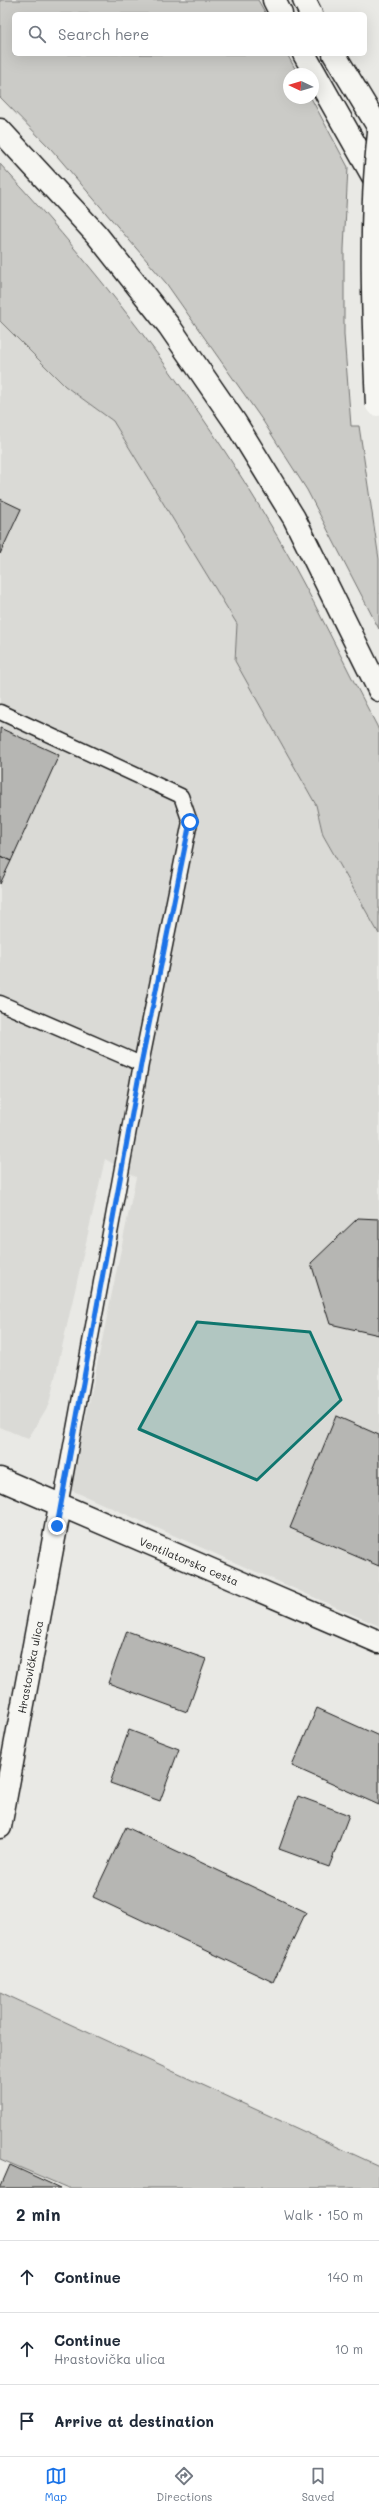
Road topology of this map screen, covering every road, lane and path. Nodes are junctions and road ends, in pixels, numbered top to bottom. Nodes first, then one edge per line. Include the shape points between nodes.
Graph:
1 (274, 0) edge
2 (304, 0) edge
3 (280, 12) edge
4 (310, 12) edge
5 (305, 56) edge
6 (335, 56) edge
7 (379, 128) edge
8 (0, 130) edge
9 (379, 133) edge
10 (379, 187) edge
11 (378, 410) edge
12 (379, 690) edge
13 (0, 712) edge
14 (0, 1003) edge
15 (141, 1064) junction
16 (0, 1479) edge
17 (60, 1506) junction
18 (379, 1642) edge
19 (0, 1828) edge

1 - 3 main road
2 - 4 main road
5 - 10 main road
6 - 7 main road
8 - 12 main road via 97,235 169,326 235,422 294,518
9 - 11 main road, bridge via 373,186 373,314
13 - 15 lane via 181,796 190,822
14 - 15 lane
15 - 17 lane
16 - 17 main road, Ventilatorska cesta
17 - 18 main road, Ventilatorska cesta
17 - 19 main road, Hrastovička ulica

